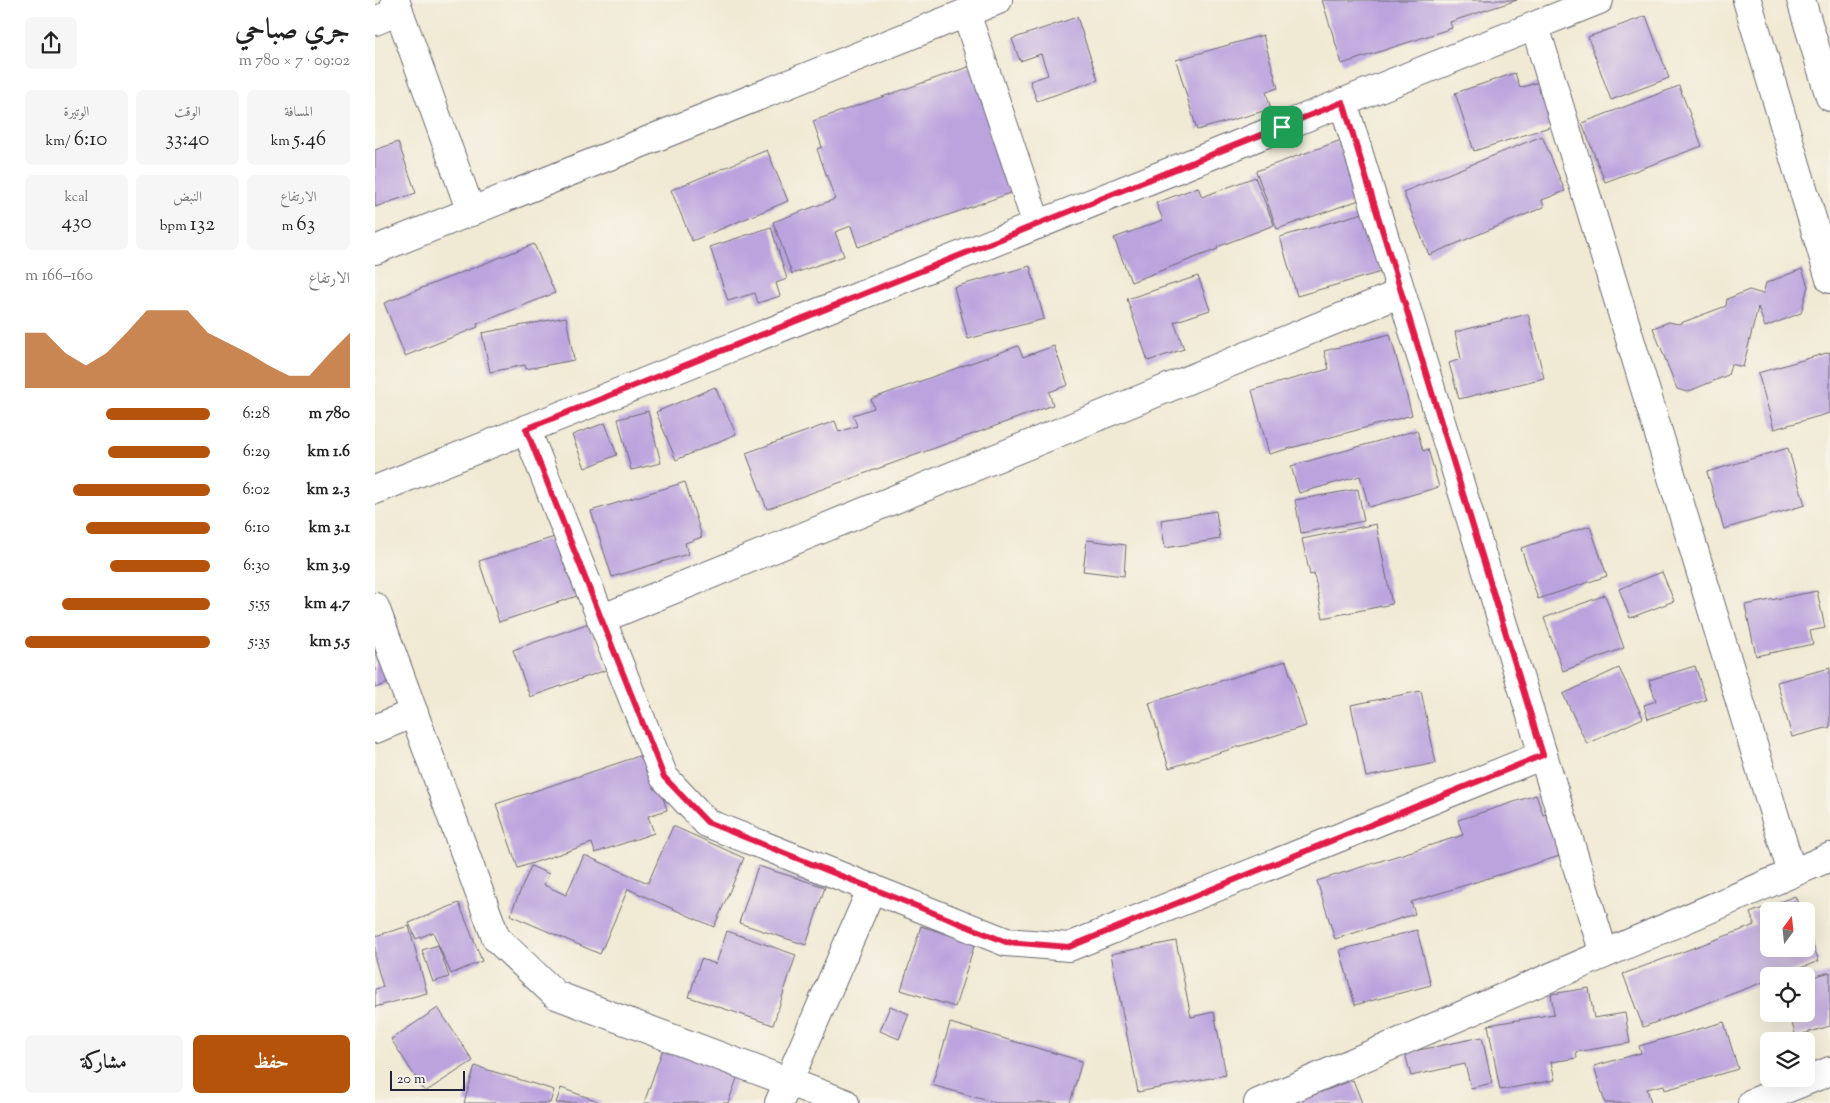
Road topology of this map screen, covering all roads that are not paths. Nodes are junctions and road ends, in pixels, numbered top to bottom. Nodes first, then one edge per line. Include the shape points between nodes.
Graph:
1 (998, 0) edge
2 (1599, 0) edge
3 (1747, 0) edge
4 (1801, 0) edge
5 (389, 10) edge
6 (966, 13) junction
7 (1535, 26) junction
8 (1830, 97) edge
9 (1343, 102) junction
10 (471, 212) junction
11 (1037, 225) junction
12 (375, 250) edge
13 (1830, 279) edge
14 (1401, 292) junction
15 (526, 429) junction
16 (375, 490) edge
17 (375, 607) edge
18 (601, 619) junction
19 (414, 713) junction
20 (375, 730) edge
21 (1543, 755) junction
22 (1830, 857) edge
23 (1792, 873) junction
24 (872, 888) junction
25 (1604, 954) junction
26 (1830, 1071) edge
27 (784, 1092) edge
28 (845, 1103) edge
29 (1258, 1103) edge
30 (1752, 1103) edge

1 - 6 street
2 - 7 street
3 - 13 street
4 - 8 street
5 - 10 street
6 - 10 street
6 - 11 street
7 - 9 street
7 - 23 street
9 - 11 street
9 - 14 street
10 - 12 street
11 - 15 street
14 - 18 street
14 - 21 street
15 - 16 street
15 - 18 street
17 - 19 street
18 - 24 street via 664,777 707,822
19 - 20 street
19 - 27 street via 496,938 556,995
21 - 24 street via 1069,947 1006,942
21 - 25 street
22 - 23 street
23 - 25 street
24 - 27 street
25 - 29 street
26 - 30 street
27 - 28 street

